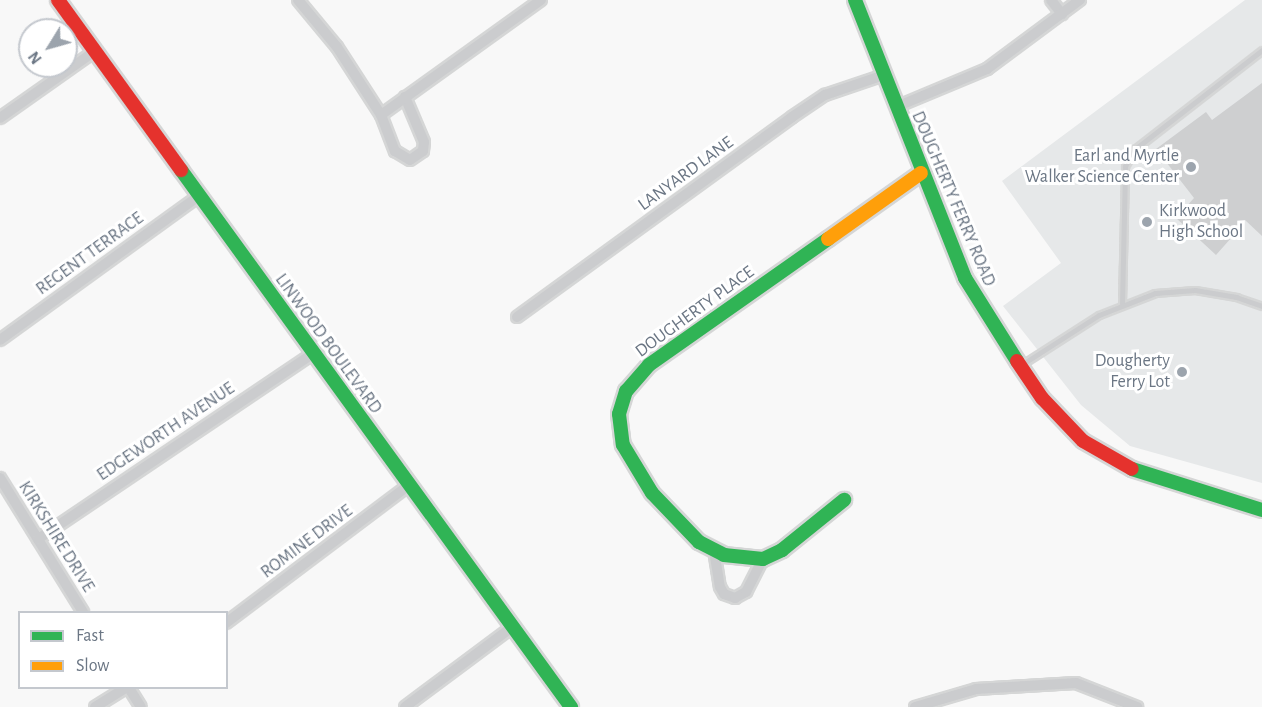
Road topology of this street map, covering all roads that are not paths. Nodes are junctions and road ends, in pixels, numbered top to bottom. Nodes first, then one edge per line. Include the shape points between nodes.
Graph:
1 (58, 0) edge
2 (298, 0) edge
3 (541, 0) edge
4 (855, 0) edge
5 (1051, 0) edge
6 (1080, 0) edge
7 (1062, 14) junction
8 (1262, 50) edge
9 (95, 51) junction
10 (884, 75) junction
11 (405, 97) junction
12 (896, 107) junction
13 (381, 115) junction
14 (0, 118) edge
15 (921, 173) junction
16 (199, 196) junction
17 (1122, 303) junction
18 (1262, 306) edge
19 (517, 317) dead end
20 (0, 340) edge
21 (312, 354) junction
22 (1019, 366) junction
23 (0, 478) edge
24 (408, 486) junction
25 (844, 500) dead end
26 (1262, 510) edge
27 (38, 539) junction
28 (714, 550) junction
29 (763, 559) junction
30 (82, 611) edge
31 (228, 621) edge
32 (511, 628) junction
33 (124, 689) edge
34 (128, 689) edge
35 (95, 707) edge
36 (141, 707) edge
37 (405, 707) edge
38 (571, 707) edge
39 (915, 707) edge
40 (1137, 707) edge

1 - 9 street, LINWOOD BOULEVARD
2 - 13 street via 337,47
3 - 11 street
4 - 10 street, DOUGHERTY FERRY ROAD
5 - 7 street
6 - 7 street
7 - 12 street via 987,69
8 - 17 lane via 1135,149 1125,166
9 - 14 street
9 - 16 street, LINWOOD BOULEVARD
10 - 12 street, DOUGHERTY FERRY ROAD
10 - 19 street, LANYARD LANE via 825,95
11 - 13 street
11 - 13 street via 424,142 417,157 400,157
12 - 15 street, DOUGHERTY FERRY ROAD
15 - 22 street, DOUGHERTY FERRY ROAD via 965,278
15 - 28 street, DOUGHERTY PLACE via 650,365 626,391 619,414 623,445 652,493 699,542
16 - 20 street, REGENT TERRACE
16 - 21 street, LINWOOD BOULEVARD
17 - 18 lane via 1155,293 1195,290
17 - 22 lane
21 - 24 street, LINWOOD BOULEVARD
21 - 27 street, EDGEWORTH AVENUE
22 - 26 street, DOUGHERTY FERRY ROAD via 1061,420 1103,455 1167,483
23 - 27 street, KIRKSHIRE DRIVE
24 - 31 street, ROMINE DRIVE
24 - 32 street, LINWOOD BOULEVARD
25 - 29 street via 782,550
27 - 30 street, KIRKSHIRE DRIVE
28 - 29 street, DOUGHERTY PLACE via 724,555
28 - 29 street via 720,587 724,594 735,598 746,592
32 - 37 street
32 - 38 street, LINWOOD BOULEVARD
33 - 35 street
34 - 36 street
39 - 40 street via 976,689 1076,682

